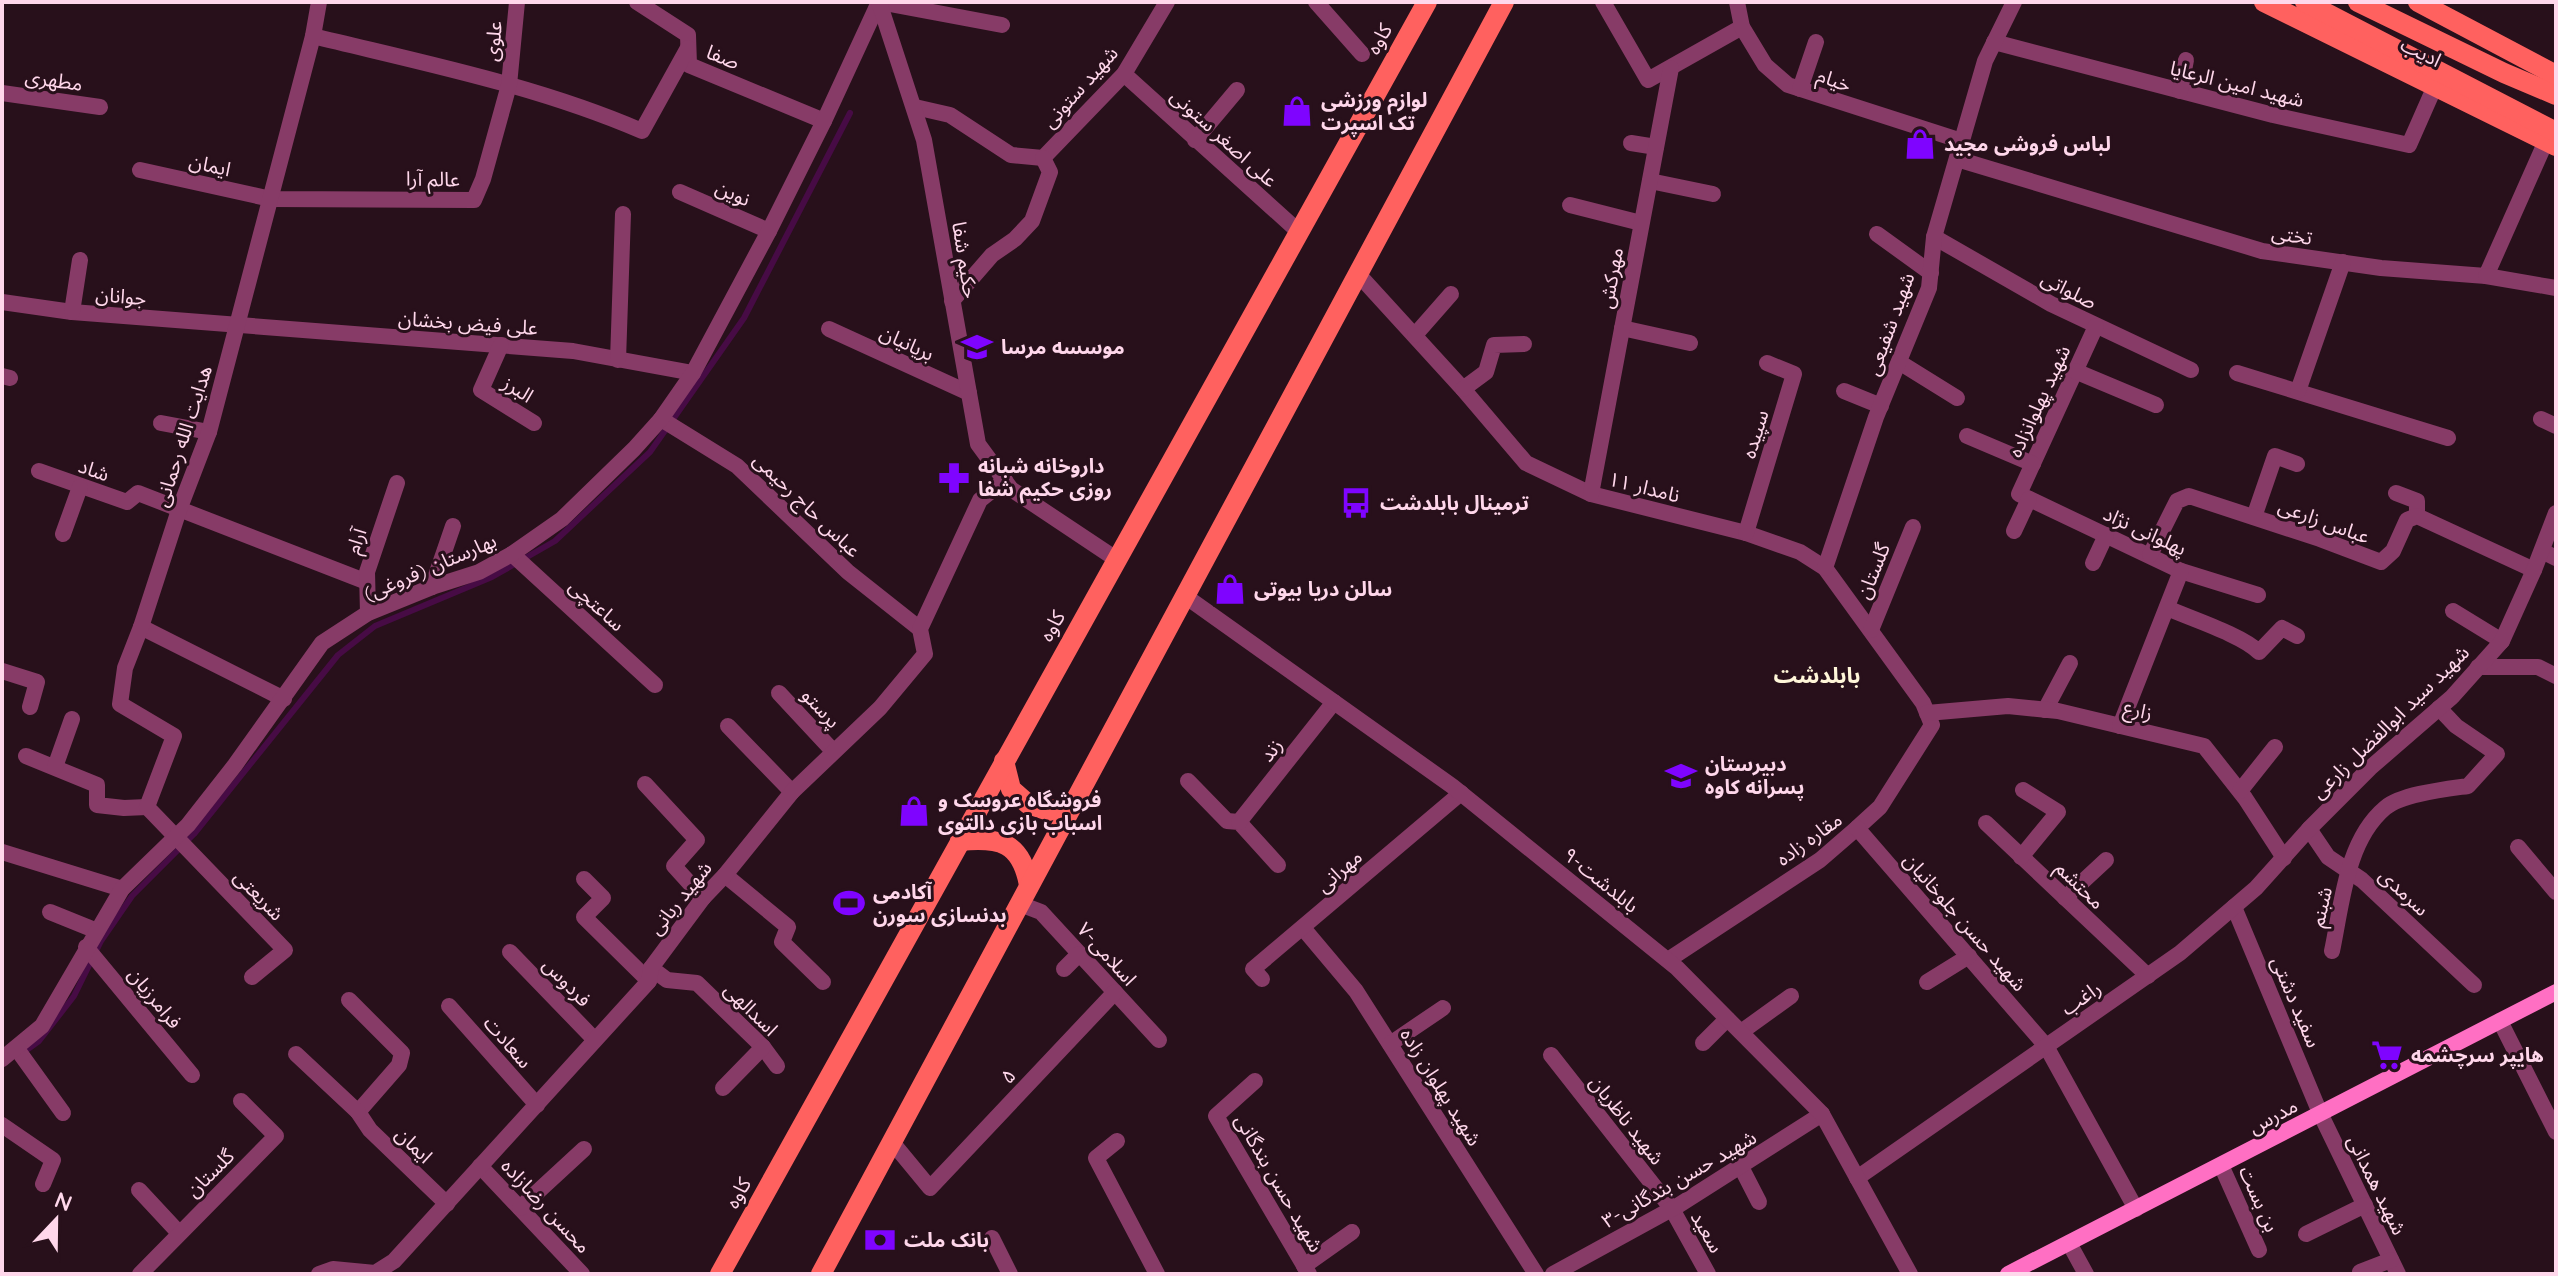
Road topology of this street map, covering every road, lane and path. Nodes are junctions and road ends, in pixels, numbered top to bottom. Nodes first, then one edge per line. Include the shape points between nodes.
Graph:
1 (319, 2) edge
2 (517, 2) edge
3 (637, 2) edge
4 (879, 2) edge
5 (1167, 2) edge
6 (1316, 2) edge
7 (1427, 2) edge
8 (1504, 2) edge
9 (1603, 2) edge
10 (1737, 2) edge
11 (2014, 2) edge
12 (2264, 2) edge
13 (2305, 2) edge
14 (2358, 2) edge
15 (2418, 2) edge
16 (1002, 25) dead end
17 (1742, 27) junction
18 (313, 36) junction
19 (1816, 42) dead end
20 (1994, 42) junction
21 (688, 48) junction
22 (1362, 54) dead end
23 (2186, 60) dead end
24 (1671, 68) junction
25 (1124, 74) junction
26 (2556, 75) edge
27 (509, 85) junction
28 (2435, 86) junction
29 (1800, 89) junction
30 (1237, 90) dead end
31 (2180, 91) junction
32 (2, 93) edge
33 (2556, 95) edge
34 (100, 107) dead end
35 (915, 107) junction
36 (824, 121) junction
37 (1195, 140) junction
38 (2553, 140) edge
39 (1962, 141) junction
40 (1631, 143) dead end
41 (1656, 147) junction
42 (1043, 158) junction
43 (1957, 159) junction
44 (140, 170) dead end
45 (1650, 181) junction
46 (680, 192) dead end
47 (1713, 194) dead end
48 (271, 199) junction
49 (1570, 205) dead end
50 (623, 214) dead end
51 (1641, 223) junction
52 (769, 231) junction
53 (1299, 232) junction
54 (1877, 234) dead end
55 (1934, 237) junction
56 (80, 260) dead end
57 (2343, 262) junction
58 (1931, 273) junction
59 (1358, 274) junction
60 (2486, 276) junction
61 (2556, 288) edge
62 (1451, 294) dead end
63 (952, 301) junction
64 (3, 305) edge
65 (72, 312) junction
66 (238, 326) junction
67 (2096, 326) junction
68 (1622, 328) junction
69 (829, 329) dead end
70 (1415, 335) junction
71 (1690, 343) dead end
72 (1524, 344) dead end
73 (501, 345) junction
74 (618, 360) junction
75 (1899, 362) junction
76 (1767, 363) dead end
77 (2191, 370) dead end
78 (2075, 371) junction
79 (693, 373) junction
80 (2237, 373) dead end
81 (1463, 389) junction
82 (1844, 391) dead end
83 (2298, 391) junction
84 (969, 393) junction
85 (1957, 398) dead end
86 (2156, 405) dead end
87 (1881, 406) junction
88 (161, 423) dead end
89 (534, 423) dead end
90 (667, 423) junction
91 (209, 432) junction
92 (1967, 436) dead end
93 (2448, 438) dead end
94 (2033, 464) junction
95 (2297, 464) dead end
96 (39, 471) dead end
97 (1005, 480) junction
98 (397, 483) dead end
99 (80, 487) junction
100 (2396, 493) dead end
101 (1591, 494) junction
102 (2024, 496) junction
103 (179, 510) junction
104 (2556, 513) edge
105 (2417, 516) junction
106 (2254, 517) junction
107 (453, 526) dead end
108 (1913, 527) dead end
109 (2014, 531) dead end
110 (1746, 533) junction
111 (63, 534) dead end
112 (2106, 535) junction
113 (512, 554) junction
114 (2150, 555) junction
115 (2549, 555) edge
116 (1116, 559) junction
117 (2093, 563) dead end
118 (1825, 568) junction
119 (2534, 570) junction
120 (2181, 571) junction
121 (367, 582) junction
122 (432, 587) junction
123 (2258, 595) dead end
124 (1185, 596) junction
125 (2167, 608) junction
126 (2453, 611) dead end
127 (368, 613) junction
128 (141, 627) junction
129 (920, 629) junction
130 (1871, 630) junction
131 (2297, 636) dead end
132 (2502, 641) junction
133 (2070, 663) dead end
134 (2478, 667) junction
135 (2, 671) edge
136 (2556, 676) edge
137 (655, 685) dead end
138 (779, 693) dead end
139 (284, 699) junction
140 (1334, 702) junction
141 (30, 707) dead end
142 (2439, 708) junction
143 (2045, 710) junction
144 (1927, 713) junction
145 (72, 719) dead end
146 (728, 726) dead end
147 (2120, 726) junction
148 (2275, 747) dead end
149 (833, 751) junction
150 (26, 756) dead end
151 (1004, 761) junction
152 (55, 767) junction
153 (1188, 781) dead end
154 (645, 784) dead end
155 (2023, 790) dead end
156 (2240, 791) junction
157 (792, 792) junction
158 (1461, 793) junction
159 (1073, 804) junction
160 (147, 807) junction
161 (1239, 822) junction
162 (1986, 823) dead end
163 (1857, 828) junction
164 (2309, 829) junction
165 (176, 839) junction
166 (960, 841) junction
167 (2518, 847) dead end
168 (2, 852) edge
169 (2021, 857) junction
170 (2284, 858) junction
171 (2106, 860) dead end
172 (1278, 865) dead end
173 (2350, 872) junction
174 (725, 875) junction
175 (584, 879) dead end
176 (1029, 885) junction
177 (122, 889) junction
178 (2556, 892) edge
179 (703, 898) junction
180 (2065, 898) junction
181 (1020, 904) junction
182 (2234, 907) junction
183 (50, 912) dead end
184 (1303, 928) junction
185 (97, 931) junction
186 (87, 948) junction
187 (2332, 951) dead end
188 (510, 952) dead end
189 (1079, 954) junction
190 (1969, 956) junction
191 (1668, 960) junction
192 (1064, 969) dead end
193 (650, 974) junction
194 (2148, 976) junction
195 (252, 977) dead end
196 (1262, 979) dead end
197 (823, 982) dead end
198 (1927, 982) dead end
199 (2474, 985) dead end
200 (1115, 992) junction
201 (2556, 992) edge
202 (1791, 996) dead end
203 (349, 1000) dead end
204 (449, 1006) dead end
205 (1443, 1008) dead end
206 (1727, 1019) junction
207 (2500, 1021) junction
208 (1741, 1032) junction
209 (594, 1039) junction
210 (1159, 1040) dead end
211 (1703, 1043) dead end
212 (1390, 1044) junction
213 (2046, 1046) junction
214 (763, 1047) junction
215 (20, 1054) junction
216 (296, 1054) dead end
217 (1551, 1055) dead end
218 (2, 1059) edge
219 (777, 1066) dead end
220 (192, 1075) dead end
221 (1255, 1081) dead end
222 (723, 1088) dead end
223 (241, 1101) dead end
224 (537, 1105) junction
225 (358, 1112) junction
226 (63, 1113) dead end
227 (2320, 1113) junction
228 (1822, 1114) junction
229 (2, 1125) edge
230 (2556, 1132) edge
231 (1117, 1141) dead end
232 (892, 1142) junction
233 (584, 1149) dead end
234 (2221, 1165) junction
235 (480, 1166) junction
236 (1741, 1167) junction
237 (1857, 1178) junction
238 (43, 1184) dead end
239 (139, 1190) dead end
240 (1759, 1202) dead end
241 (447, 1204) junction
242 (2365, 1205) junction
243 (520, 1208) junction
244 (1672, 1209) junction
245 (2136, 1209) junction
246 (1352, 1232) dead end
247 (179, 1233) junction
248 (2306, 1234) dead end
249 (992, 1238) dead end
250 (2069, 1243) junction
251 (2259, 1250) dead end
252 (2394, 1267) edge
253 (1306, 1270) edge
254 (2360, 1272) edge
255 (140, 1274) edge
256 (319, 1274) edge
257 (582, 1274) edge
258 (720, 1274) edge
259 (821, 1274) edge
260 (1010, 1274) edge
261 (1157, 1274) edge
262 (1536, 1274) edge
263 (1553, 1274) edge
264 (1708, 1274) edge
265 (1910, 1274) edge
266 (2008, 1274) edge
267 (2086, 1274) edge

1 - 18 street, هدایت الله رحمانی
2 - 27 street, علوی
3 - 21 street, صفا via 688,35
4 - 16 street
4 - 35 street, حکیم شفا
4 - 36 street, بهارستان (فروغی)
5 - 25 street, شهید ستونی
6 - 22 street
7 - 53 main road, کاوه
8 - 59 main road
9 - 24 street via 1648,80
10 - 17 street, خیام
11 - 20 street, شهید شفیعی
12 - 28 main road, ادیب
13 - 38 main road, ادیب
14 - 33 main road
15 - 26 main road
17 - 24 street
17 - 29 street, خیام via 1765,65
18 - 27 street
18 - 48 street, هدایت الله رحمانی
19 - 29 street
20 - 31 street, شهید امین الرعایا
20 - 39 street, شهید شفیعی
21 - 27 street via 642,131
21 - 36 street, صفا via 689,65
23 - 31 street
24 - 41 street, مهرکش
25 - 37 street, علی اصغر ستونی
25 - 42 street, شهید ستونی
27 - 48 street, عالم آرا via 474,200
28 - 31 street, شهید امین الرعایا via 2409,145
28 - 38 main road, ادیب
29 - 39 street, خیام
30 - 37 street
32 - 34 street, مطهری
35 - 42 street, شهید ستونی via 950,115 1011,155
35 - 63 street, حکیم شفا
36 - 52 street, بهارستان (فروغی)
37 - 53 street, علی اصغر ستونی
38 - 60 street
39 - 43 street, شهید شفیعی
40 - 41 street
41 - 45 street, مهرکش
42 - 63 street via 1050,172 1032,221 992,255
43 - 55 street, شهید شفیعی
43 - 57 street, تختی via 2262,251
44 - 48 street, ایمان
45 - 47 street
45 - 51 street, مهرکش
46 - 52 street, نوین
48 - 66 street, هدایت الله رحمانی
49 - 51 street
50 - 74 street
51 - 68 street, مهرکش
52 - 79 street, بهارستان (فروغی)
53 - 116 main road, کاوه
54 - 58 street
55 - 58 street, شهید شفیعی
55 - 67 street, صلواتی
56 - 65 street
57 - 60 street, تختی
57 - 83 street
58 - 75 street, شهید شفیعی
59 - 70 street, ۱۱ نامدار
59 - 124 main road
60 - 61 street, تختی
62 - 70 street
63 - 84 street, حکیم شفا
64 - 65 street, جوانان
65 - 66 street, جوانان
66 - 73 street, علی فیض بخشان
66 - 91 street, هدایت الله رحمانی
67 - 77 street, صلواتی
67 - 78 street, شهید پهلوانزاده
68 - 71 street
68 - 101 street, مهرکش
69 - 84 street, بریانیان
70 - 81 street, ۱۱ نامدار
72 - 81 street via 1494,345 1486,372
73 - 74 street, علی فیض بخشان
73 - 89 street, البرز via 481,390
74 - 79 street, علی فیض بخشان
75 - 85 street
75 - 87 street, شهید شفیعی
76 - 110 street, سپیده via 1794,374
78 - 86 street
78 - 94 street, شهید پهلوانزاده
79 - 90 street, بهارستان (فروغی)
80 - 83 street
81 - 101 street, ۱۱ نامدار via 1526,463
82 - 87 street
83 - 93 street
84 - 97 street, حکیم شفا via 978,444
87 - 118 street, شهید شفیعی
88 - 91 street
90 - 113 street, بهارستان (فروغی) via 562,519
90 - 129 street, عباس حاج رحیمی via 737,466 848,572
91 - 103 street, هدایت الله رحمانی
92 - 94 street
94 - 102 street, شهید پهلوانزاده
95 - 106 street via 2275,456
96 - 99 street, شاد
97 - 116 street, حکیم شفا
97 - 129 street, شهید ربانی via 980,500
98 - 121 street, آرام
99 - 103 street, شاد via 127,502 138,493
99 - 111 street
100 - 105 street via 2417,501
101 - 110 street, ۱۱ نامدار
102 - 109 street, شهید پهلوانزاده
102 - 112 street, پهلوانی نژاد
103 - 121 street
103 - 128 street, هدایت الله رحمانی
104 - 115 street, شهید سید ابوالفضل زارعی
105 - 106 street, عباس زارعی via 2407,520 2393,551 2381,562
105 - 119 street
106 - 114 street, عباس زارعی via 2189,496 2177,501
107 - 122 street
108 - 130 street, گلستان
110 - 118 street, ۱۱ نامدار via 1800,552
112 - 114 street, پهلوانی نژاد
112 - 117 street
113 - 122 street, بهارستان (فروغی) via 479,572
113 - 137 street, ساعتچی
114 - 120 street, پهلوانی نژاد
115 - 119 street, شهید سید ابوالفضل زارعی
116 - 151 main road, کاوه
118 - 130 street, ۱۱ نامدار
119 - 132 street, شهید سید ابوالفضل زارعی
120 - 123 street, پهلوانی نژاد
120 - 125 street
121 - 127 street, آرام
122 - 127 street, بهارستان (فروغی)
124 - 140 street, ۹-بابلدشت
124 - 159 main road
125 - 131 street via 2247,640 2259,652 2282,628
125 - 147 street
126 - 132 street
127 - 139 street, بهارستان (فروغی) via 322,643
128 - 139 street
128 - 160 street, هدایت الله رحمانی via 125,668 120,704 174,736
129 - 149 street, شهید ربانی via 925,654 880,708
130 - 144 street, ۱۱ نامدار
132 - 134 street, شهید سید ابوالفضل زارعی
133 - 143 street
134 - 136 street via 2538,667
134 - 142 street, شهید سید ابوالفضل زارعی
135 - 141 street via 37,682
138 - 149 street, پرستو
139 - 165 street, بهارستان (فروغی)
140 - 158 street, ۹-بابلدشت
140 - 161 street, زند
142 - 164 street, شهید سید ابوالفضل زارعی
142 - 173 street, شبنم via 2497,754 2468,786 2433,790 2386,806 2359,838
143 - 144 street, زارع via 2008,706
143 - 147 street, زارع
144 - 163 street, مقاره زاده via 1932,725 1880,807
145 - 152 street
146 - 157 street
147 - 156 street, زارع via 2204,746
148 - 156 street
149 - 157 street, شهید ربانی
150 - 152 street
151 - 159 main road via 1011,789 1028,804 1049,811
151 - 166 main road, کاوه
152 - 160 street via 97,785 97,805
153 - 161 street via 1227,821
154 - 179 street via 697,840 674,866
155 - 169 street via 2058,812
156 - 170 street, زارع
157 - 174 street, شهید ربانی
158 - 184 street, مهرانی
158 - 191 street, ۹-بابلدشت
159 - 176 main road
160 - 165 street
161 - 172 street
162 - 169 street, محتشم
163 - 190 street, شهید حسن جلوخانیان
163 - 191 street, مقاره زاده via 1820,860
164 - 170 street, راغب
164 - 173 street, سرمدی via 2328,857
165 - 177 street, بهارستان (فروغی)
165 - 195 street, شریعتی via 285,950
166 - 176 main road via 1000,841 1025,864
166 - 258 main road, کاوه
167 - 178 street
168 - 177 street
169 - 180 street, محتشم
170 - 182 street, راغب
171 - 180 street
173 - 187 street, شبنم
173 - 199 street, سرمدی
174 - 179 street, شهید ربانی
174 - 197 street via 788,927 782,942
175 - 193 street via 603,898 584,917
176 - 181 main road
177 - 185 street, بهارستان (فروغی)
179 - 193 street, شهید ربانی
180 - 194 street, محتشم
181 - 189 street, ۷-اسلامی via 1041,912
181 - 232 main road
182 - 194 street, راغب
182 - 227 street, سفید دشتی
183 - 185 street
184 - 196 street, مهرانی via 1253,969
184 - 212 street, شهید پهلوان زاده via 1356,991
185 - 186 street, بهارستان (فروغی)
186 - 215 street, بهارستان (فروغی)
186 - 220 street, فرامرزیان
188 - 209 street, فردوس
189 - 192 street
189 - 200 street, ۷-اسلامی
190 - 198 street
190 - 213 street, شهید حسن جلوخانیان
191 - 206 street, ۹-بابلدشت
193 - 209 street, شهید ربانی
193 - 214 street, اسدالهی via 697,983
194 - 213 street, راغب
200 - 210 street, ۷-اسلامی
200 - 232 street, ۵ via 930,1188
201 - 207 main road, مدرس
202 - 208 street
203 - 225 street via 402,1053 399,1065
204 - 224 street, سعادت
205 - 212 street
206 - 208 street, ۹-بابلدشت
206 - 211 street
207 - 227 main road, مدرس
207 - 230 street
208 - 228 street, ۹-بابلدشت
209 - 224 street, شهید ربانی
212 - 262 street, شهید پهلوان زاده
213 - 237 street, راغب
213 - 245 street, شهید حسن جلوخانیان
214 - 219 street, اسدالهی
214 - 222 street
215 - 218 street, بهارستان (فروغی)
215 - 226 street
216 - 225 street, ایمان
217 - 244 street, شهید ناظریان
221 - 253 street, شهید حسن بندگانی via 1216,1116
223 - 247 street, گلستان via 276,1136
224 - 235 street, شهید ربانی
225 - 241 street, ایمان
227 - 234 main road, مدرس
227 - 242 street, شهید همدانی
228 - 236 street, ۳-شهید حسن بندگانی
228 - 237 street, ۹-بابلدشت
229 - 238 street via 53,1160
231 - 261 street via 1096,1158
232 - 259 main road
233 - 243 street
234 - 245 main road, مدرس
234 - 251 street, بن بست
235 - 241 street, شهید ربانی
235 - 243 street, محسن رضازاده
236 - 240 street
236 - 244 street, ۳-شهید حسن بندگانی
237 - 265 street, ۹-بابلدشت
239 - 247 street
241 - 256 street, شهید ربانی via 394,1261 375,1273 333,1269
242 - 248 street
242 - 252 street, شهید همدانی
243 - 257 street, محسن رضازاده
244 - 263 street, ۳-شهید حسن بندگانی
244 - 264 street, سعید
245 - 250 main road, مدرس
246 - 253 street
247 - 255 street, گلستان
249 - 260 street
250 - 266 main road, مدرس
250 - 267 street
252 - 254 street

